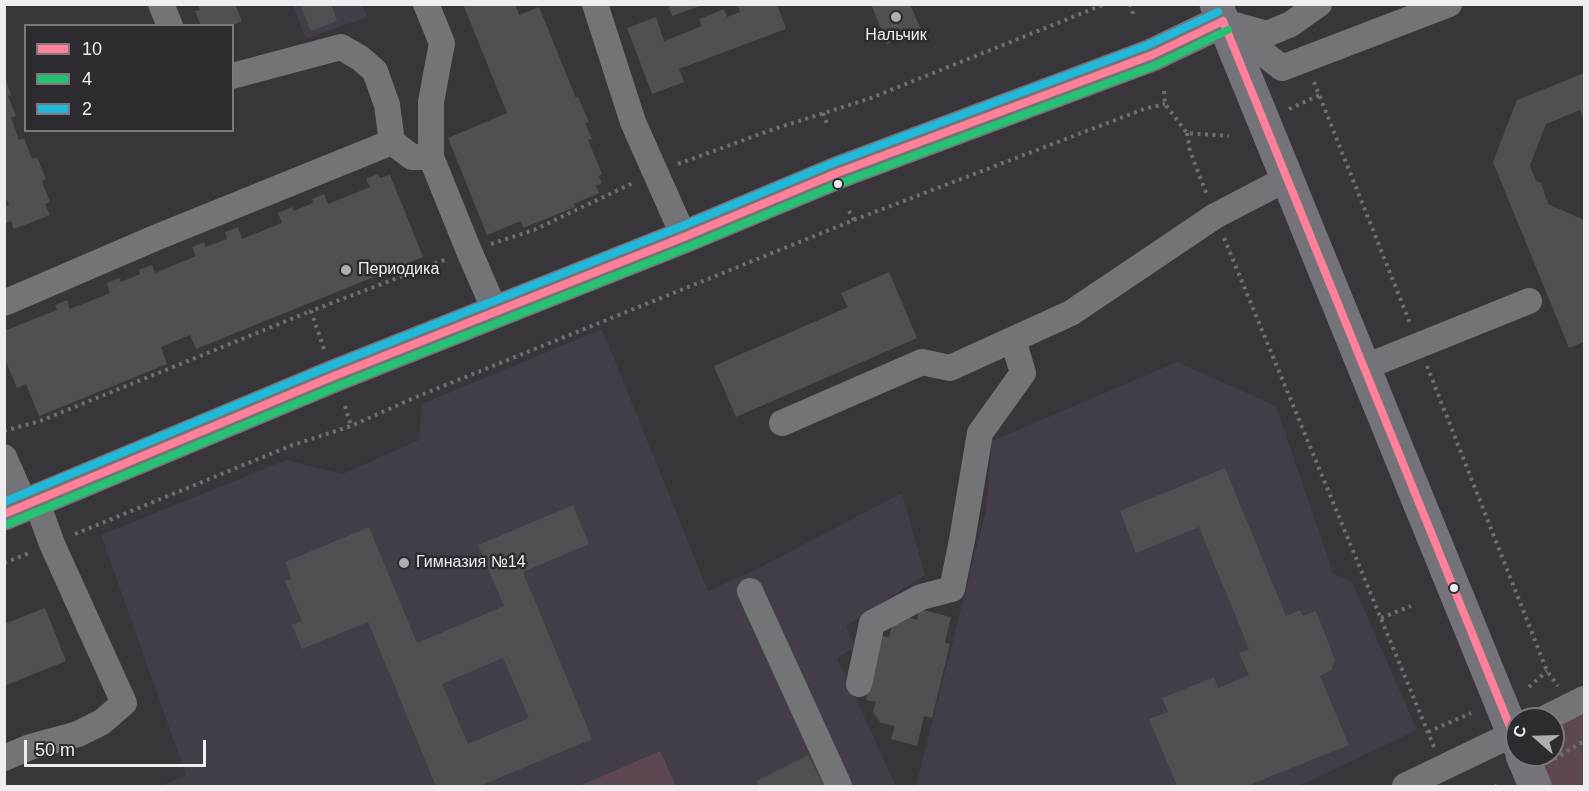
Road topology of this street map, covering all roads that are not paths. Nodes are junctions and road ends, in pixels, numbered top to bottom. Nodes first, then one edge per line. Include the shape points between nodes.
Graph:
1 (161, 4) edge
2 (426, 4) edge
3 (595, 4) edge
4 (1319, 4) edge
5 (1449, 4) edge
6 (1223, 10) edge
7 (169, 24) edge
8 (234, 75) edge
9 (392, 142) junction
10 (430, 157) junction
11 (1288, 178) junction
12 (684, 237) junction
13 (1529, 301) dead end
14 (4, 303) edge
15 (496, 313) junction
16 (1013, 340) junction
17 (1365, 367) junction
18 (782, 423) dead end
19 (4, 457) edge
20 (22, 506) edge
21 (750, 591) dead end
22 (859, 684) dead end
23 (1573, 695) edge
24 (1558, 707) edge
25 (1505, 711) edge
26 (1505, 746) edge
27 (4, 758) edge
28 (1527, 767) edge
29 (839, 786) edge
30 (1405, 786) edge
31 (1535, 786) edge

1 - 7 street
2 - 10 street via 442,43 431,102
3 - 12 street via 633,122
4 - 6 street via 1291,24 1267,34
5 - 6 street via 1282,68
6 - 11 main road
6 - 12 main road via 1152,55 844,170
8 - 9 street via 341,47 375,71 387,105
9 - 10 street via 412,157
9 - 14 street
10 - 15 street
11 - 16 street via 1215,216 1071,313
11 - 17 main road
12 - 15 main road
13 - 17 street
15 - 20 main road
16 - 18 street via 950,368 922,362
16 - 22 street via 1023,373 980,433 952,589 921,597 872,623
17 - 25 main road
19 - 20 street
20 - 27 street via 52,544 124,703 102,722 78,734
21 - 29 street
23 - 24 street
26 - 30 street
28 - 31 main road

